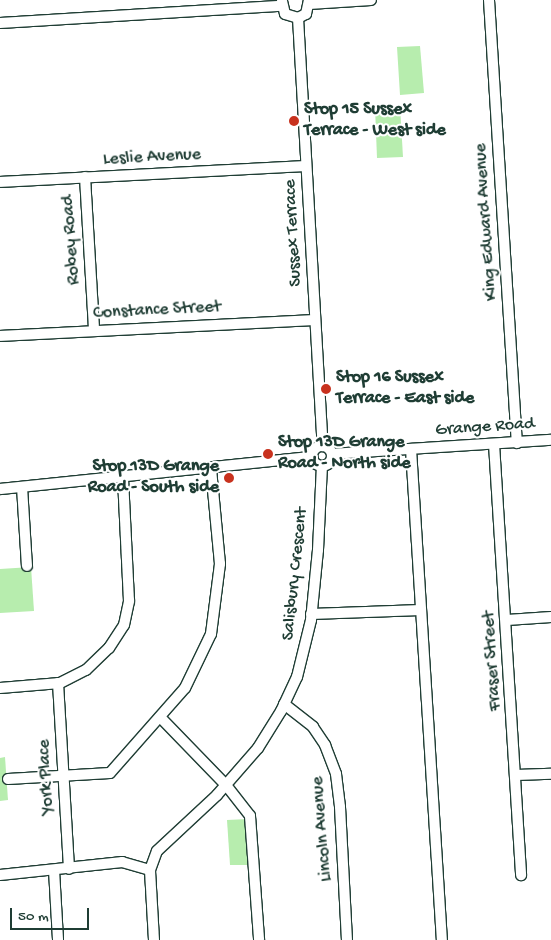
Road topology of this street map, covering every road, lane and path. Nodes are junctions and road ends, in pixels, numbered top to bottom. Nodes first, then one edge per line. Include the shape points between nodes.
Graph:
1 (371, 0) edge
2 (489, 0) edge
3 (309, 2) edge
4 (282, 3) edge
5 (298, 18) junction
6 (0, 23) edge
7 (306, 166) junction
8 (85, 177) junction
9 (0, 182) edge
10 (315, 320) junction
11 (94, 330) junction
12 (0, 336) edge
13 (551, 440) edge
14 (517, 443) junction
15 (494, 444) junction
16 (323, 446) junction
17 (411, 449) junction
18 (332, 454) junction
19 (312, 457) junction
20 (322, 466) junction
21 (211, 469) junction
22 (123, 477) junction
23 (22, 487) junction
24 (0, 490) edge
25 (27, 566) dead end
26 (421, 610) junction
27 (311, 614) junction
28 (551, 617) edge
29 (507, 620) junction
30 (58, 683) junction
31 (0, 688) edge
32 (284, 704) junction
33 (160, 717) junction
34 (551, 774) edge
35 (63, 775) junction
36 (516, 775) junction
37 (8, 779) dead end
38 (226, 784) junction
39 (69, 869) junction
40 (54, 870) junction
41 (0, 875) edge
42 (150, 875) junction
43 (521, 876) dead end
44 (58, 940) edge
45 (154, 940) edge
46 (258, 940) edge
47 (347, 940) edge
48 (442, 940) edge

1 - 3 street
2 - 14 street, King Edward Avenue
3 - 5 street via 306,14
4 - 5 street via 288,16
4 - 6 street
5 - 7 street, Sussex Terrace
7 - 8 street, Leslie Avenue
7 - 10 street, Sussex Terrace
8 - 9 street, Leslie Avenue
8 - 11 street, Robey Road
10 - 11 street, Constance Street
10 - 16 street, Sussex Terrace
11 - 12 street, Constance Street
13 - 14 street, Grange Road
14 - 15 street, Grange Road
15 - 17 street, Grange Road
15 - 29 street, Fraser Street
16 - 18 street
16 - 19 street via 315,449
17 - 18 street, Grange Road
17 - 26 street
18 - 20 street via 330,461
19 - 20 street via 316,465
19 - 21 street
20 - 27 street, Salisbury Crescent
21 - 22 street
21 - 33 street via 220,564 211,634 185,688
22 - 23 street
22 - 30 street via 129,602 124,625 109,648 86,670
23 - 24 street
23 - 25 street
26 - 27 street
26 - 48 street
27 - 32 street, Salisbury Crescent via 302,661
28 - 29 street
29 - 36 street, Fraser Street
30 - 31 street
30 - 35 street, York Place
32 - 38 street, Salisbury Crescent via 258,748
32 - 47 street, Lincoln Avenue via 313,727 326,745 336,774
33 - 35 street via 110,773
33 - 38 street
34 - 36 street
35 - 37 street
35 - 39 street, York Place
36 - 43 street, Fraser Street
38 - 42 street, Salisbury Crescent via 161,846 154,857
38 - 46 street via 250,816
39 - 40 street
39 - 42 street via 122,862
40 - 41 street
40 - 44 street
42 - 45 street

